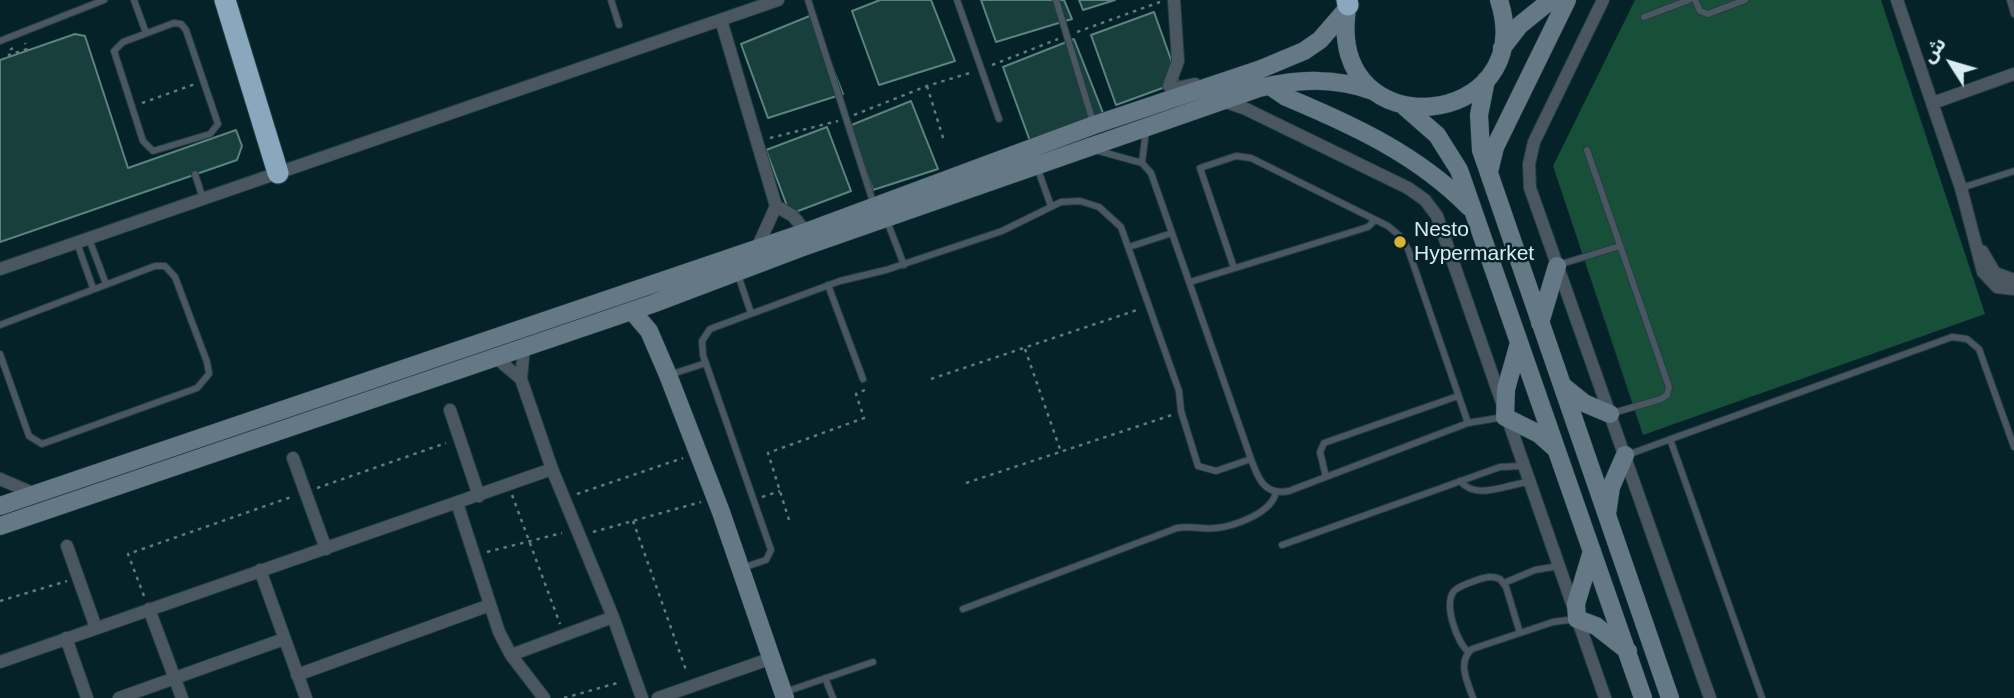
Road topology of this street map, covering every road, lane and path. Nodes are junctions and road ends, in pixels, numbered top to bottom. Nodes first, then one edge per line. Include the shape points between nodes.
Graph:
1 (104, 0) edge
2 (134, 0) edge
3 (225, 0) edge
4 (611, 0) edge
5 (778, 0) edge
6 (808, 0) edge
7 (957, 0) edge
8 (1056, 0) edge
9 (1165, 0) edge
10 (1174, 0) edge
11 (1499, 0) edge
12 (1551, 0) edge
13 (1567, 0) edge
14 (1602, 0) edge
15 (1689, 0) edge
16 (1695, 0) edge
17 (1745, 0) edge
18 (1897, 0) edge
19 (2010, 0) edge
20 (1348, 4) edge
21 (2014, 14) edge
22 (1644, 16) dead end
23 (720, 20) junction
24 (619, 25) dead end
25 (22, 33) junction
26 (146, 33) junction
27 (1065, 36) junction
28 (0, 41) edge
29 (1502, 48) junction
30 (8, 51) dead end
31 (982, 69) junction
32 (2014, 74) edge
33 (204, 80) junction
34 (1486, 80) junction
35 (1212, 85) junction
36 (927, 86) junction
37 (1270, 86) junction
38 (1373, 91) junction
39 (1223, 101) junction
40 (1933, 103) junction
41 (132, 107) junction
42 (1405, 107) junction
43 (999, 119) dead end
44 (844, 120) junction
45 (1094, 125) junction
46 (1146, 127) junction
47 (756, 141) junction
48 (944, 141) dead end
49 (1088, 149) junction
50 (1587, 150) dead end
51 (1142, 163) junction
52 (1036, 165) junction
53 (2014, 171) edge
54 (1489, 172) junction
55 (278, 173) junction
56 (195, 174) dead end
57 (1961, 188) junction
58 (203, 199) junction
59 (874, 205) junction
60 (776, 206) junction
61 (1051, 206) junction
62 (1474, 212) junction
63 (1375, 219) junction
64 (886, 220) junction
65 (806, 232) junction
66 (1172, 233) junction
67 (1976, 239) junction
68 (83, 241) junction
69 (1620, 246) junction
70 (1129, 247) junction
71 (761, 254) junction
72 (904, 265) junction
73 (1557, 265) junction
74 (1234, 268) junction
75 (0, 270) edge
76 (737, 271) junction
77 (2014, 280) edge
78 (1190, 282) junction
79 (106, 284) junction
80 (828, 285) junction
81 (93, 288) junction
82 (2014, 289) edge
83 (652, 304) junction
84 (1149, 306) junction
85 (632, 311) junction
86 (751, 313) junction
87 (1540, 323) junction
88 (0, 325) edge
89 (649, 331) junction
90 (1519, 343) junction
91 (524, 347) junction
92 (1024, 348) junction
93 (0, 354) edge
94 (495, 358) junction
95 (706, 363) junction
96 (668, 375) junction
97 (521, 379) junction
98 (863, 379) joint
99 (931, 379) dead end
100 (1562, 386) junction
101 (1458, 396) junction
102 (450, 410) dead end
103 (1181, 411) junction
104 (1610, 414) junction
105 (1506, 417) junction
106 (1468, 423) junction
107 (457, 439) junction
108 (1670, 439) junction
109 (2014, 447) edge
110 (1556, 449) junction
111 (1061, 452) junction
112 (696, 453) junction
113 (1626, 455) junction
114 (293, 458) dead end
115 (1251, 460) junction
116 (1523, 466) junction
117 (552, 469) junction
118 (1326, 477) junction
119 (0, 479) edge
120 (1460, 481) junction
121 (1529, 482) junction
122 (966, 483) dead end
123 (508, 486) junction
124 (780, 491) junction
125 (307, 492) junction
126 (1276, 492) junction
127 (35, 494) junction
128 (479, 496) junction
129 (564, 498) junction
130 (754, 500) junction
131 (457, 503) junction
132 (0, 506) edge
133 (721, 512) junction
134 (789, 520) dead end
135 (633, 521) junction
136 (1607, 521) junction
137 (0, 526) edge
138 (579, 531) junction
139 (529, 540) junction
140 (1282, 545) dead end
141 (67, 546) dead end
142 (326, 549) junction
143 (1592, 551) junction
144 (474, 556) junction
145 (1559, 566) junction
146 (741, 569) junction
147 (260, 570) junction
148 (78, 578) junction
149 (1504, 583) junction
150 (0, 601) edge
151 (490, 604) junction
152 (149, 609) junction
153 (963, 609) dead end
154 (613, 617) junction
155 (1577, 619) junction
156 (96, 628) junction
157 (1520, 633) junction
158 (564, 635) junction
159 (66, 638) junction
160 (284, 639) junction
161 (1628, 651) junction
162 (1468, 652) junction
163 (511, 655) junction
164 (772, 658) junction
165 (0, 662) edge
166 (873, 662) dead end
167 (297, 675) junction
168 (175, 678) junction
169 (635, 678) junction
170 (825, 678) junction
171 (691, 686) junction
172 (785, 695) edge
173 (87, 698) edge
174 (119, 698) edge
175 (182, 698) edge
176 (306, 698) edge
177 (544, 698) edge
178 (564, 698) edge
179 (642, 698) edge
180 (658, 698) edge
181 (833, 698) edge
182 (1473, 698) edge
183 (1605, 698) edge
184 (1643, 698) edge
185 (1670, 698) edge
186 (1710, 698) edge
187 (1762, 698) edge

1 - 25 lane
2 - 26 lane
3 - 55 highway
4 - 24 lane
5 - 23 street
6 - 44 lane
7 - 31 lane
8 - 27 lane
9 - 27 path
10 - 35 street via 1178,61 1169,86
11 - 29 street
12 - 29 street via 1525,19
13 - 54 street via 1494,147
14 - 73 street via 1530,153 1530,188
15 - 22 lane
16 - 17 lane via 1707,15
18 - 40 street
19 - 21 lane
20 - 35 street via 1320,40 1304,51
20 - 38 street via 1344,28 1352,63
23 - 47 street
23 - 55 street
25 - 28 lane
25 - 30 path via 27,49 9,55
26 - 33 lane via 181,24
26 - 41 lane via 118,44 114,51
27 - 31 path
27 - 45 lane
29 - 34 street
31 - 36 path
31 - 43 lane
32 - 40 street
33 - 41 path
33 - 41 lane via 218,124 210,134 185,145 158,152 149,149
34 - 42 street via 1466,97 1441,108
34 - 54 street via 1479,126
35 - 45 street
36 - 44 path
36 - 48 path
37 - 38 street via 1338,81
37 - 39 street
37 - 62 street via 1408,155
38 - 42 street
39 - 46 street
39 - 105 street via 1408,188 1431,207
40 - 57 street
42 - 62 street via 1445,146
44 - 47 path
44 - 59 lane
45 - 59 street
46 - 49 street
46 - 51 lane
47 - 60 street
49 - 51 lane
49 - 52 street
50 - 69 lane
51 - 66 lane via 1151,173
52 - 61 lane
52 - 64 street
53 - 57 lane
54 - 87 street
55 - 58 street
56 - 58 lane
57 - 67 street
58 - 68 street
59 - 65 street
60 - 65 street via 793,216
60 - 71 street
61 - 70 lane via 1080,201 1099,207 1115,219
61 - 72 lane via 1002,231
62 - 90 street
63 - 74 lane via 1368,227
63 - 74 lane via 1242,155 1200,168
63 - 101 lane via 1395,230 1408,249
64 - 71 street
64 - 72 lane
65 - 71 street
66 - 70 lane
66 - 78 lane
67 - 77 street via 1992,268
67 - 82 street via 1986,278 1997,287
68 - 75 street
68 - 79 lane
68 - 81 lane
69 - 73 lane
69 - 104 lane via 1669,391 1661,399
70 - 84 lane
71 - 76 street
71 - 127 street
72 - 80 lane
73 - 87 street
73 - 104 street
74 - 78 lane
76 - 83 street
76 - 86 lane
78 - 115 lane
79 - 81 lane
79 - 93 lane via 155,266 170,269 208,362 209,374 202,385 42,444 29,436
80 - 86 lane
80 - 98 lane
81 - 88 lane
83 - 85 street
83 - 89 street
84 - 92 path
84 - 103 lane via 1179,391
85 - 89 street
85 - 91 street
86 - 95 lane via 710,328 702,341
87 - 100 street
89 - 96 street
90 - 105 street via 1506,389
90 - 110 street
91 - 94 street
91 - 97 street
92 - 99 path
92 - 111 path
94 - 97 street
94 - 137 street
95 - 96 lane
95 - 130 lane
96 - 112 street
97 - 117 street
98 - 124 path via 867,390 856,394 864,418 768,453
100 - 104 street via 1584,403
100 - 136 street
101 - 106 lane
101 - 118 lane via 1324,443 1320,452
102 - 107 street
103 - 111 path
103 - 115 lane via 1195,460 1203,470 1216,471
104 - 113 street
105 - 106 lane
105 - 110 street
105 - 116 street
106 - 118 lane
107 - 125 path
107 - 128 street
108 - 109 lane via 1960,337 1979,349
108 - 113 lane
108 - 187 lane
110 - 143 street
111 - 122 path
112 - 129 path
112 - 133 street
113 - 136 street via 1611,486
113 - 186 street
114 - 125 street
115 - 126 lane via 1260,482
116 - 120 lane via 1500,467
116 - 121 street
117 - 123 street
117 - 129 street
118 - 126 lane
119 - 127 street
120 - 121 lane via 1481,492
120 - 140 lane
121 - 145 street
123 - 128 street
123 - 139 path
124 - 130 path
124 - 134 path
125 - 142 street
125 - 152 path via 128,554
126 - 153 lane via 1269,507 1226,526 1177,528
127 - 132 street
128 - 131 street
129 - 138 street
130 - 146 lane via 771,553 766,560
131 - 142 street
131 - 144 street
133 - 135 path via 710,515 704,501
133 - 146 street
135 - 138 path via 591,533
135 - 171 path
136 - 185 street
138 - 139 path
138 - 154 street
139 - 144 path
139 - 158 path
141 - 148 street
142 - 147 street
143 - 155 street via 1576,604
143 - 161 street
144 - 151 street
145 - 149 lane
145 - 155 street
146 - 164 street
147 - 152 street
147 - 160 street
148 - 150 path
148 - 156 street
149 - 157 lane
149 - 162 lane via 1486,577 1460,586 1452,594 1450,609
151 - 163 street
151 - 167 street
152 - 156 street
152 - 168 street
154 - 158 street
154 - 169 street
155 - 157 lane
155 - 161 street via 1596,626
155 - 183 street
156 - 159 street
157 - 162 lane
158 - 163 street
159 - 165 street
159 - 173 street
160 - 167 street
160 - 168 street
161 - 184 street
162 - 182 lane via 1463,666
163 - 177 street
164 - 171 street
164 - 172 street
166 - 170 lane
167 - 176 street
168 - 174 street
168 - 175 street
169 - 178 path
169 - 179 street
170 - 172 lane
170 - 181 lane
171 - 180 street

